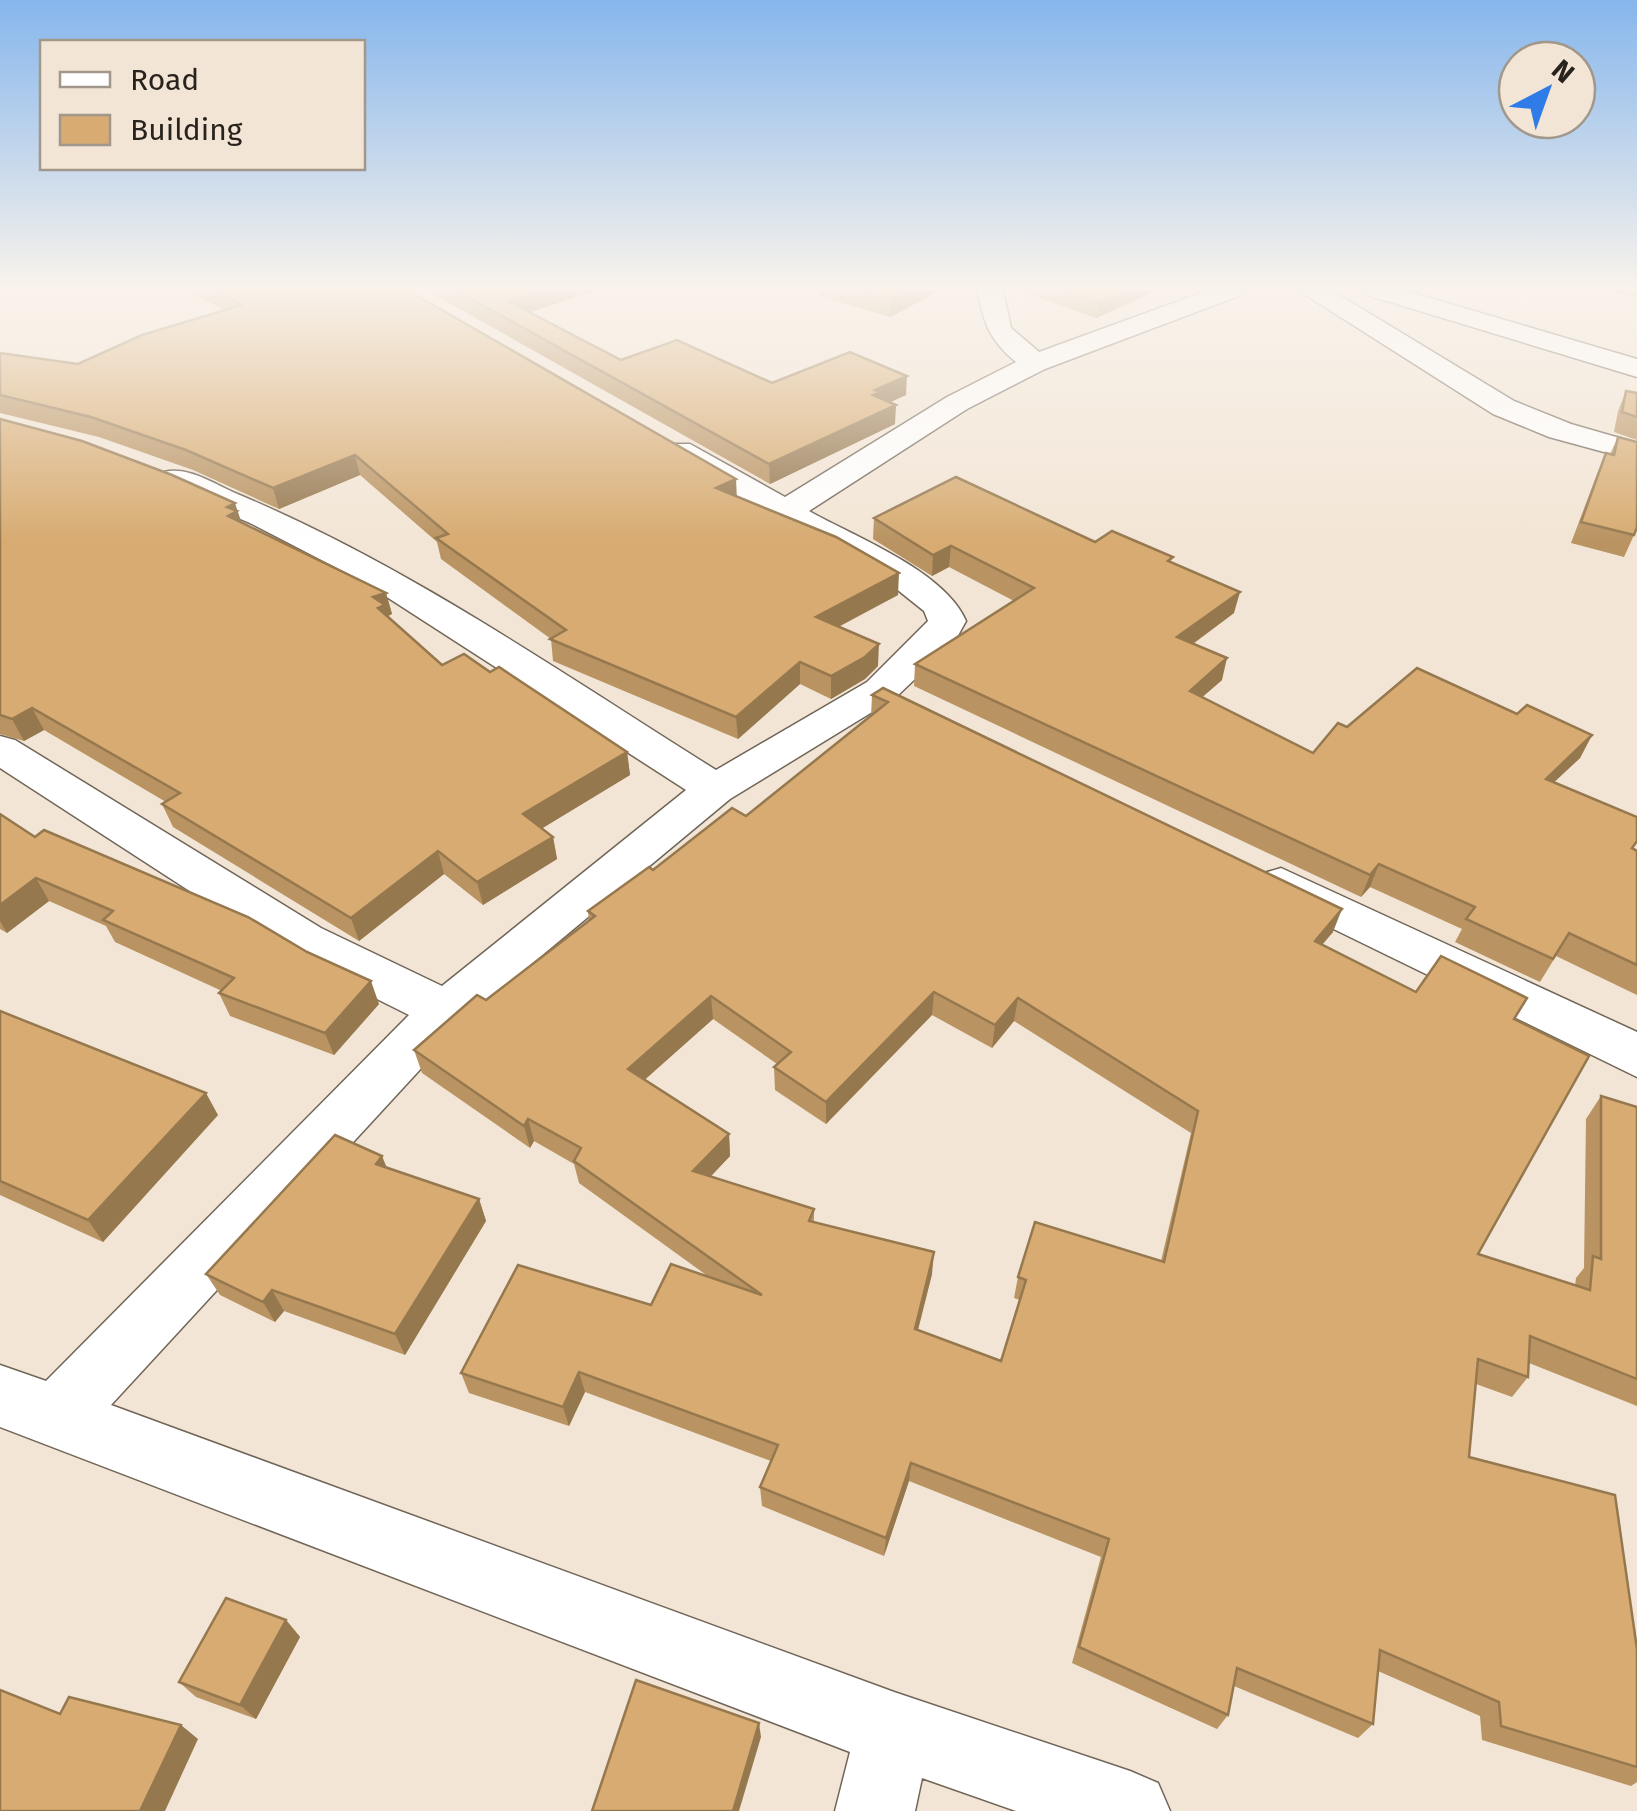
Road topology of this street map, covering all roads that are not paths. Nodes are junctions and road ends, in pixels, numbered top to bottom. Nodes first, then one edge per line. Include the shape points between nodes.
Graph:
1 (1013, 375) edge
2 (1451, 375) edge
3 (651, 434) edge
4 (1637, 452) edge
5 (143, 468) edge
6 (784, 512) junction
7 (0, 749) edge
8 (715, 789) junction
9 (1240, 864) edge
10 (448, 1010) junction
11 (1637, 1056) edge
12 (28, 1406) edge
13 (894, 1730) junction
14 (874, 1811) edge
15 (1130, 1811) edge

1 - 6 street
2 - 4 street via 1514,414
3 - 6 street
5 - 8 street via 262,516 375,573
6 - 8 street via 912,583 941,606 947,621 899,699
7 - 10 street via 304,942
8 - 10 street
9 - 11 street
10 - 12 street
12 - 13 street
13 - 14 street
13 - 15 street

